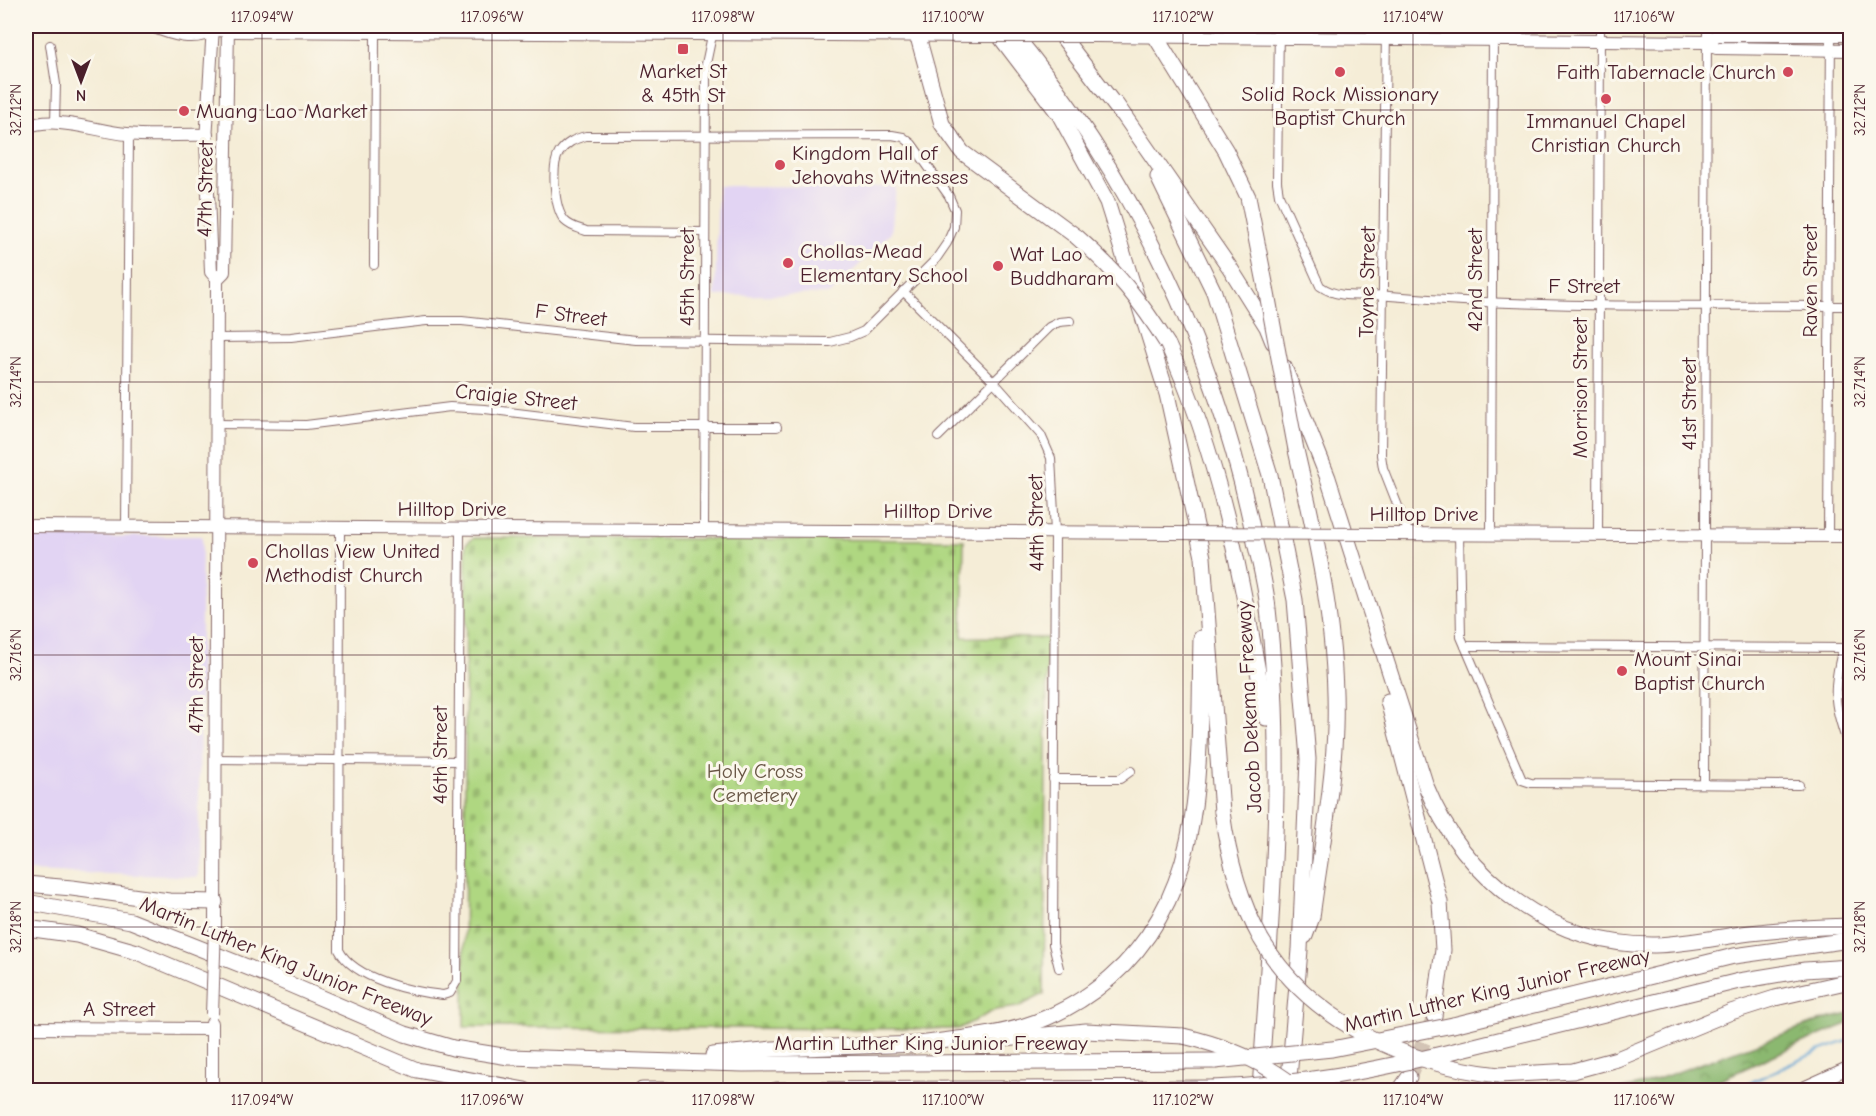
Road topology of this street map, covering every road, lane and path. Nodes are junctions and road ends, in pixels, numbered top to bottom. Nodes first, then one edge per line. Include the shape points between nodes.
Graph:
1 (152, 26) edge
2 (200, 26) edge
3 (993, 26) edge
4 (1007, 26) edge
5 (1054, 26) edge
6 (1386, 26) edge
7 (1493, 26) edge
8 (1600, 26) edge
9 (1707, 26) edge
10 (213, 28) edge
11 (228, 28) edge
12 (713, 30) edge
13 (917, 30) edge
14 (1831, 30) edge
15 (375, 31) junction
16 (1153, 31) edge
17 (1213, 31) edge
18 (1279, 31) edge
19 (1851, 35) edge
20 (1386, 39) junction
21 (1493, 39) junction
22 (1600, 40) junction
23 (1707, 42) junction
24 (50, 45) dead end
25 (1831, 50) junction
26 (1851, 50) edge
27 (1116, 104) junction
28 (55, 123) junction
29 (26, 127) edge
30 (129, 134) junction
31 (705, 134) junction
32 (207, 135) junction
33 (705, 232) junction
34 (374, 264) dead end
35 (217, 279) junction
36 (903, 291) junction
37 (1385, 295) junction
38 (1493, 304) junction
39 (1599, 304) junction
40 (1707, 305) junction
41 (1828, 306) junction
42 (1851, 306) edge
43 (1070, 321) dead end
44 (217, 338) junction
45 (706, 341) junction
46 (994, 382) junction
47 (216, 424) junction
48 (777, 427) dead end
49 (706, 428) junction
50 (938, 437) dead end
51 (26, 526) edge
52 (126, 526) junction
53 (216, 527) junction
54 (340, 528) junction
55 (460, 529) junction
56 (704, 530) junction
57 (1055, 532) junction
58 (1409, 534) junction
59 (1459, 534) junction
60 (1491, 534) junction
61 (1598, 535) junction
62 (1706, 536) junction
63 (1828, 536) junction
64 (1851, 536) edge
65 (1355, 567) junction
66 (1206, 591) junction
67 (1465, 646) junction
68 (1705, 647) junction
69 (1847, 648) edge
70 (1851, 750) edge
71 (215, 759) junction
72 (339, 760) junction
73 (458, 761) junction
74 (1131, 771) dead end
75 (1053, 779) junction
76 (1704, 783) junction
77 (1277, 784) junction
78 (1799, 785) dead end
79 (26, 884) edge
80 (26, 902) edge
81 (215, 902) junction
82 (1851, 926) edge
83 (26, 928) edge
84 (77, 935) junction
85 (26, 939) edge
86 (1851, 940) edge
87 (1300, 950) junction
88 (1851, 967) edge
89 (1059, 968) dead end
90 (1851, 981) edge
91 (1434, 1016) tunnel mouth
92 (26, 1028) edge
93 (212, 1029) junction
94 (910, 1045) junction
95 (669, 1060) junction
96 (1851, 1067) edge
97 (1409, 1077) tunnel mouth
98 (212, 1090) edge
99 (525, 1090) edge
100 (642, 1090) edge
101 (667, 1090) edge
102 (776, 1090) edge
103 (1260, 1090) edge
104 (1288, 1090) edge
105 (1300, 1090) edge
106 (1400, 1090) edge
107 (1799, 1090) edge

1 - 10 main road via 190,36 204,36
2 - 10 main road
3 - 66 highway via 1059,114 1107,202 1167,394 1201,544
4 - 77 highway, Jacob Dekema Freeway via 1053,81 1101,152 1163,267 1212,379 1242,476 1268,607
5 - 27 highway
6 - 20 street, Toyne Street
7 - 21 street, 42nd Street
8 - 22 street, Morrison Street
9 - 23 street, 41st Street
10 - 11 main road
10 - 32 main road, 47th Street
11 - 15 main road
11 - 35 main road, 47th Street via 224,272
12 - 13 main road
12 - 15 main road
12 - 31 street, 45th Street via 706,64
13 - 16 main road, bridge via 956,35 1096,36
13 - 77 highway, bridge via 942,124 962,152 1115,270 1168,345 1186,384 1248,606
14 - 19 main road
14 - 23 main road via 1717,35
14 - 25 street, Raven Street
15 - 34 street
16 - 17 main road
16 - 87 highway, bridge via 1226,151 1248,197 1325,592 1333,652 1332,770 1312,917
17 - 18 main road
18 - 20 main road
18 - 37 street, F Street via 1279,195 1320,286 1333,295
20 - 21 main road
20 - 37 street, Toyne Street
21 - 22 main road
21 - 38 street, 42nd Street
22 - 23 main road
22 - 39 street, Morrison Street
23 - 25 main road via 1716,48
23 - 40 street, 41st Street
24 - 28 street via 56,84
25 - 26 main road
25 - 41 street, Raven Street
27 - 65 highway via 1267,327 1321,458
27 - 87 highway via 1156,174 1214,292 1270,475 1295,600 1306,729 1307,820
28 - 29 main road
28 - 30 main road
30 - 32 main road
30 - 52 street
31 - 33 street, 45th Street
31 - 33 street via 586,136 572,140 558,154 556,184 559,213 573,227 586,231
31 - 36 street via 892,135 912,144 955,210 947,243
32 - 35 main road, 47th Street via 211,272
33 - 45 street, 45th Street
35 - 44 main road, 47th Street
36 - 45 street, F Street via 864,331 830,342
36 - 46 street, 44th Street
37 - 38 street, F Street
37 - 58 street, Toyne Street via 1381,455
38 - 39 street, F Street
38 - 60 street, 42nd Street
39 - 40 street, F Street
39 - 61 street, Morrison Street
40 - 41 street, F Street
40 - 62 street, 41st Street
41 - 42 street, F Street
41 - 63 street, Raven Street
43 - 46 street via 1049,327
44 - 45 street, F Street via 291,337 426,321 462,321 607,338
44 - 47 main road, 47th Street
45 - 49 street, 45th Street
46 - 50 street
46 - 57 street, 44th Street via 1041,435 1051,458
47 - 49 street, Craigie Street via 306,425 468,407 594,423
47 - 53 main road, 47th Street
48 - 49 street, Craigie Street
49 - 56 street, 45th Street
51 - 52 main road, Hilltop Drive
52 - 53 main road, Hilltop Drive
53 - 54 main road, Hilltop Drive
53 - 71 main road, 47th Street
54 - 55 main road, Hilltop Drive
54 - 72 street
55 - 56 main road, Hilltop Drive
55 - 73 street, 46th Street
56 - 57 main road, Hilltop Drive
57 - 58 main road, Hilltop Drive, bridge
57 - 75 street, 44th Street
58 - 59 main road, Hilltop Drive
59 - 60 main road, Hilltop Drive
59 - 67 street via 1458,619
60 - 61 main road, Hilltop Drive
61 - 62 main road, Hilltop Drive
62 - 63 main road, Hilltop Drive
62 - 68 street, 41st Street
63 - 64 main road, Hilltop Drive
65 - 82 highway via 1431,800 1467,857 1514,900 1573,931 1627,943 1679,943 1779,930
65 - 91 highway via 1440,902 1443,950
66 - 90 highway, bridge via 1222,812 1234,867 1254,924 1274,957 1301,988 1354,1028 1433,1064 1529,1076 1573,1071 1617,1059 1731,1012
66 - 94 highway via 1201,627 1199,749 1190,837 1180,874 1154,928 1120,969 1058,1013 1002,1031
67 - 68 street
67 - 76 street via 1522,780
68 - 69 street
68 - 76 street, 41st Street
69 - 70 street via 1834,689 1839,720
71 - 72 street
71 - 81 main road, 47th Street
72 - 73 street
72 - 73 street, 46th Street via 339,950 344,960 394,987 443,995 450,993 457,981
74 - 75 street via 1120,779
75 - 89 street, 44th Street via 1053,944
76 - 78 street
77 - 103 highway, Jacob Dekema Freeway
79 - 81 highway via 169,901
80 - 95 highway, Martin Luther King Junior Freeway via 131,921 405,1034 453,1048 543,1060
81 - 93 main road, 47th Street, bridge
83 - 84 highway
84 - 85 highway
84 - 99 highway via 137,952 417,1070
86 - 95 highway, Martin Luther King Junior Freeway, bridge via 1734,956 1453,1025 1332,1048 1215,1061 743,1064
87 - 104 highway
88 - 102 highway, bridge via 1739,981 1334,1078 1212,1088
92 - 93 main road, A Street
93 - 98 main road, 47th Street
94 - 95 highway via 773,1049
94 - 105 highway, bridge via 1086,1031 1182,1036 1252,1059
96 - 107 main road
97 - 106 highway
100 - 101 highway

